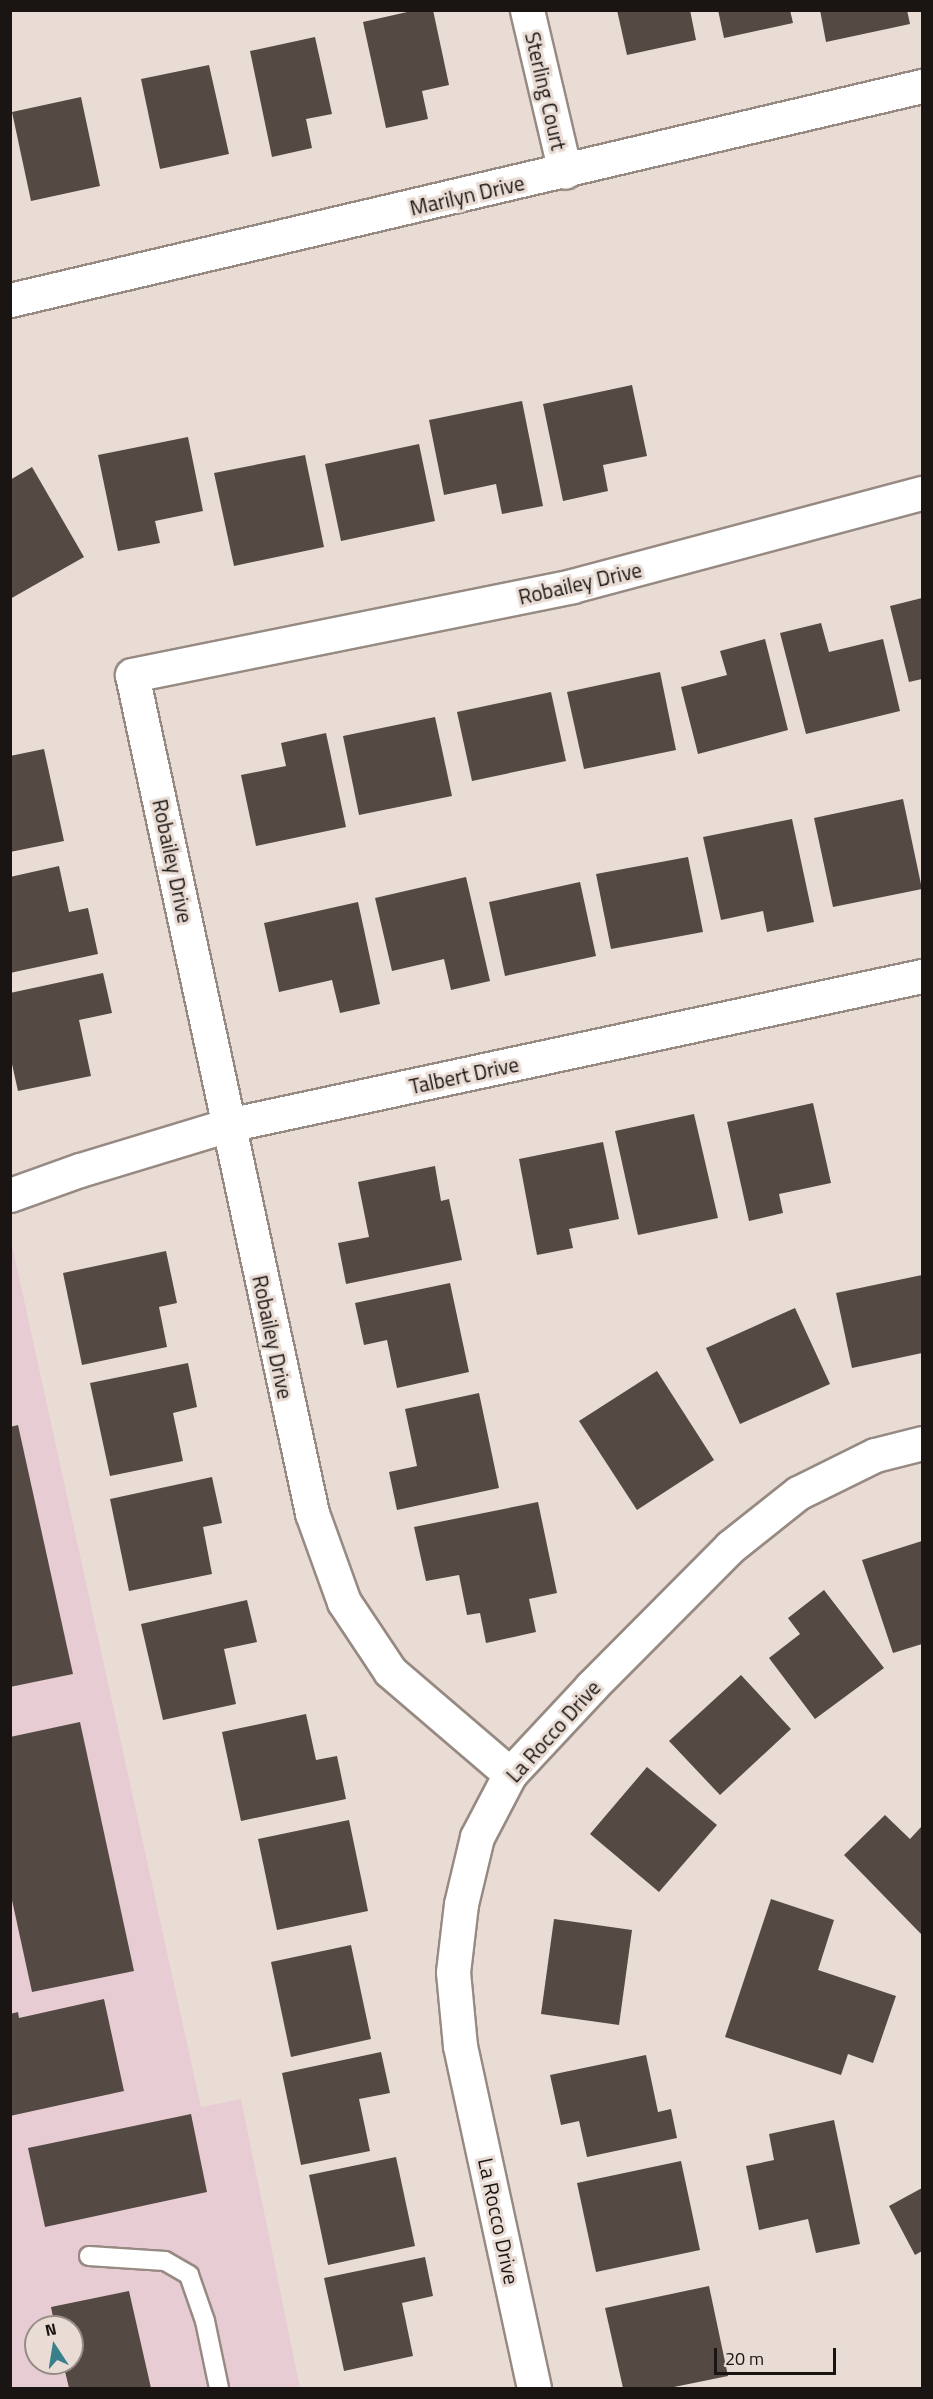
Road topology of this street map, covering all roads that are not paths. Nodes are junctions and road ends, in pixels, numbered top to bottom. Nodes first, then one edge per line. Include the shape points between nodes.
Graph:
1 (527, 10) edge
2 (922, 87) edge
3 (565, 172) junction
4 (10, 300) edge
5 (922, 493) edge
6 (922, 976) edge
7 (228, 1125) junction
8 (10, 1195) edge
9 (922, 1443) edge
10 (510, 1774) junction
11 (89, 2256) dead end
12 (219, 2388) edge
13 (534, 2388) edge

1 - 3 street, Sterling Court
2 - 3 street, Marilyn Drive
3 - 4 street, Marilyn Drive
5 - 7 street, Robailey Drive via 572,586 132,675
6 - 7 street, Talbert Drive
7 - 8 street, Talbert Drive
7 - 10 street, Robailey Drive via 312,1513 344,1602 390,1671
9 - 10 street, La Rocco Drive via 875,1455 798,1492 738,1540
10 - 13 street, La Rocco Drive via 477,1837 460,1904 453,1972 460,2046
11 - 12 lane via 165,2261 189,2274 205,2321

